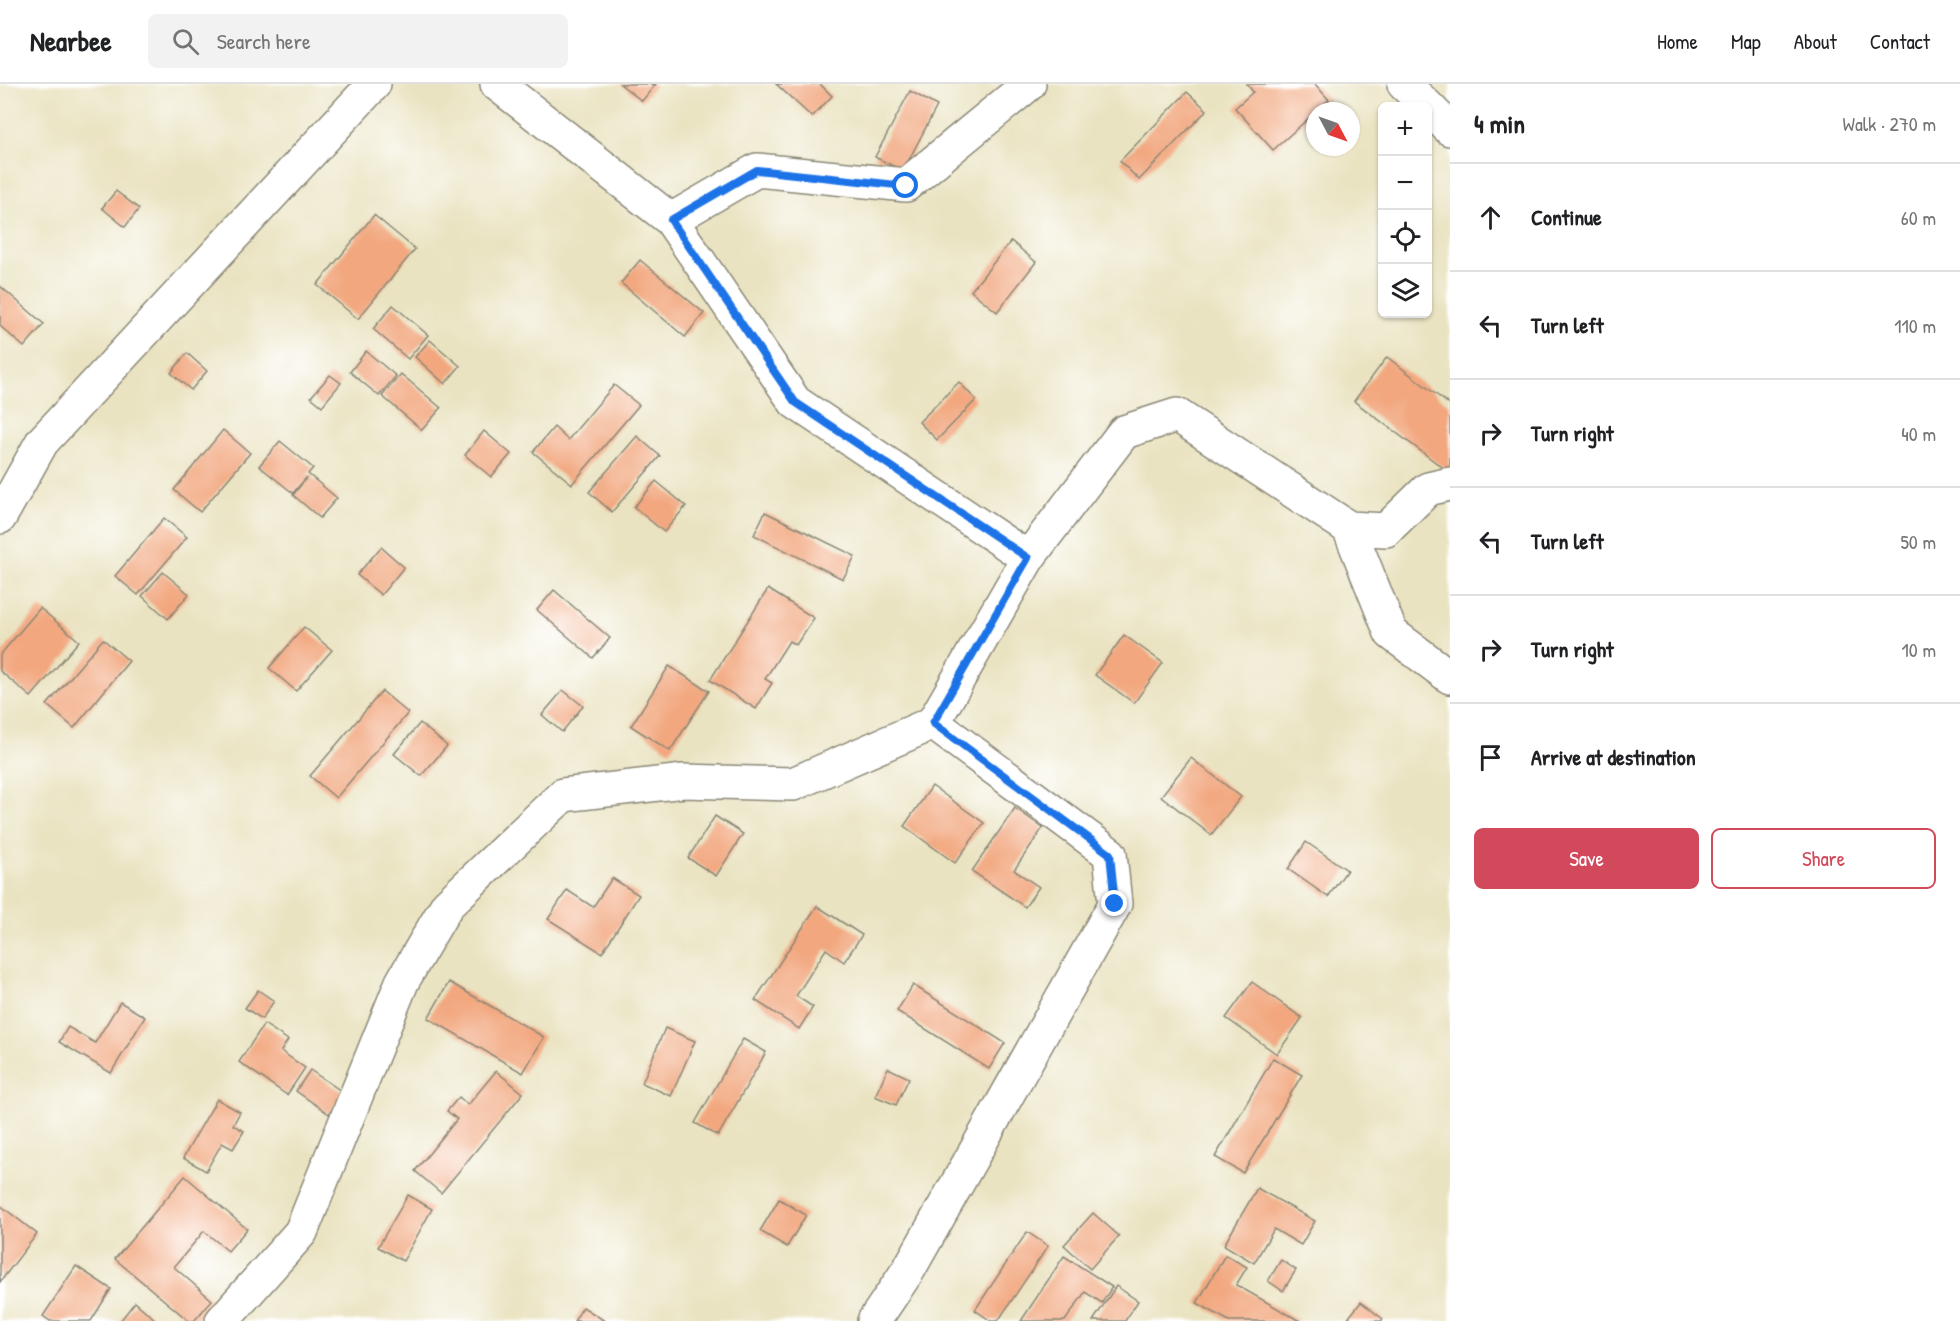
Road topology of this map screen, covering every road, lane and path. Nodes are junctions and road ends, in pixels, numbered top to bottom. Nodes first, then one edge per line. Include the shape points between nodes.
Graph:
1 (374, 84) edge
2 (497, 84) edge
3 (1029, 84) edge
4 (1404, 84) edge
5 (1422, 102) edge
6 (1432, 112) edge
7 (1450, 129) edge
8 (671, 220) junction
9 (1450, 484) edge
10 (0, 517) edge
11 (1349, 528) junction
12 (1028, 558) junction
13 (1450, 677) edge
14 (933, 723) junction
15 (222, 1321) edge
16 (874, 1321) edge

1 - 10 street via 42,442
2 - 8 street
3 - 8 street via 906,186 757,170
4 - 5 street
6 - 7 street
8 - 12 street via 795,402
9 - 11 street via 1428,489 1386,531
11 - 12 street via 1177,415 1124,432
11 - 13 street via 1391,633
12 - 14 street
14 - 15 street via 793,784 684,781 563,795 447,905 402,982 301,1232
14 - 16 street via 1110,854 1115,904 909,1269

